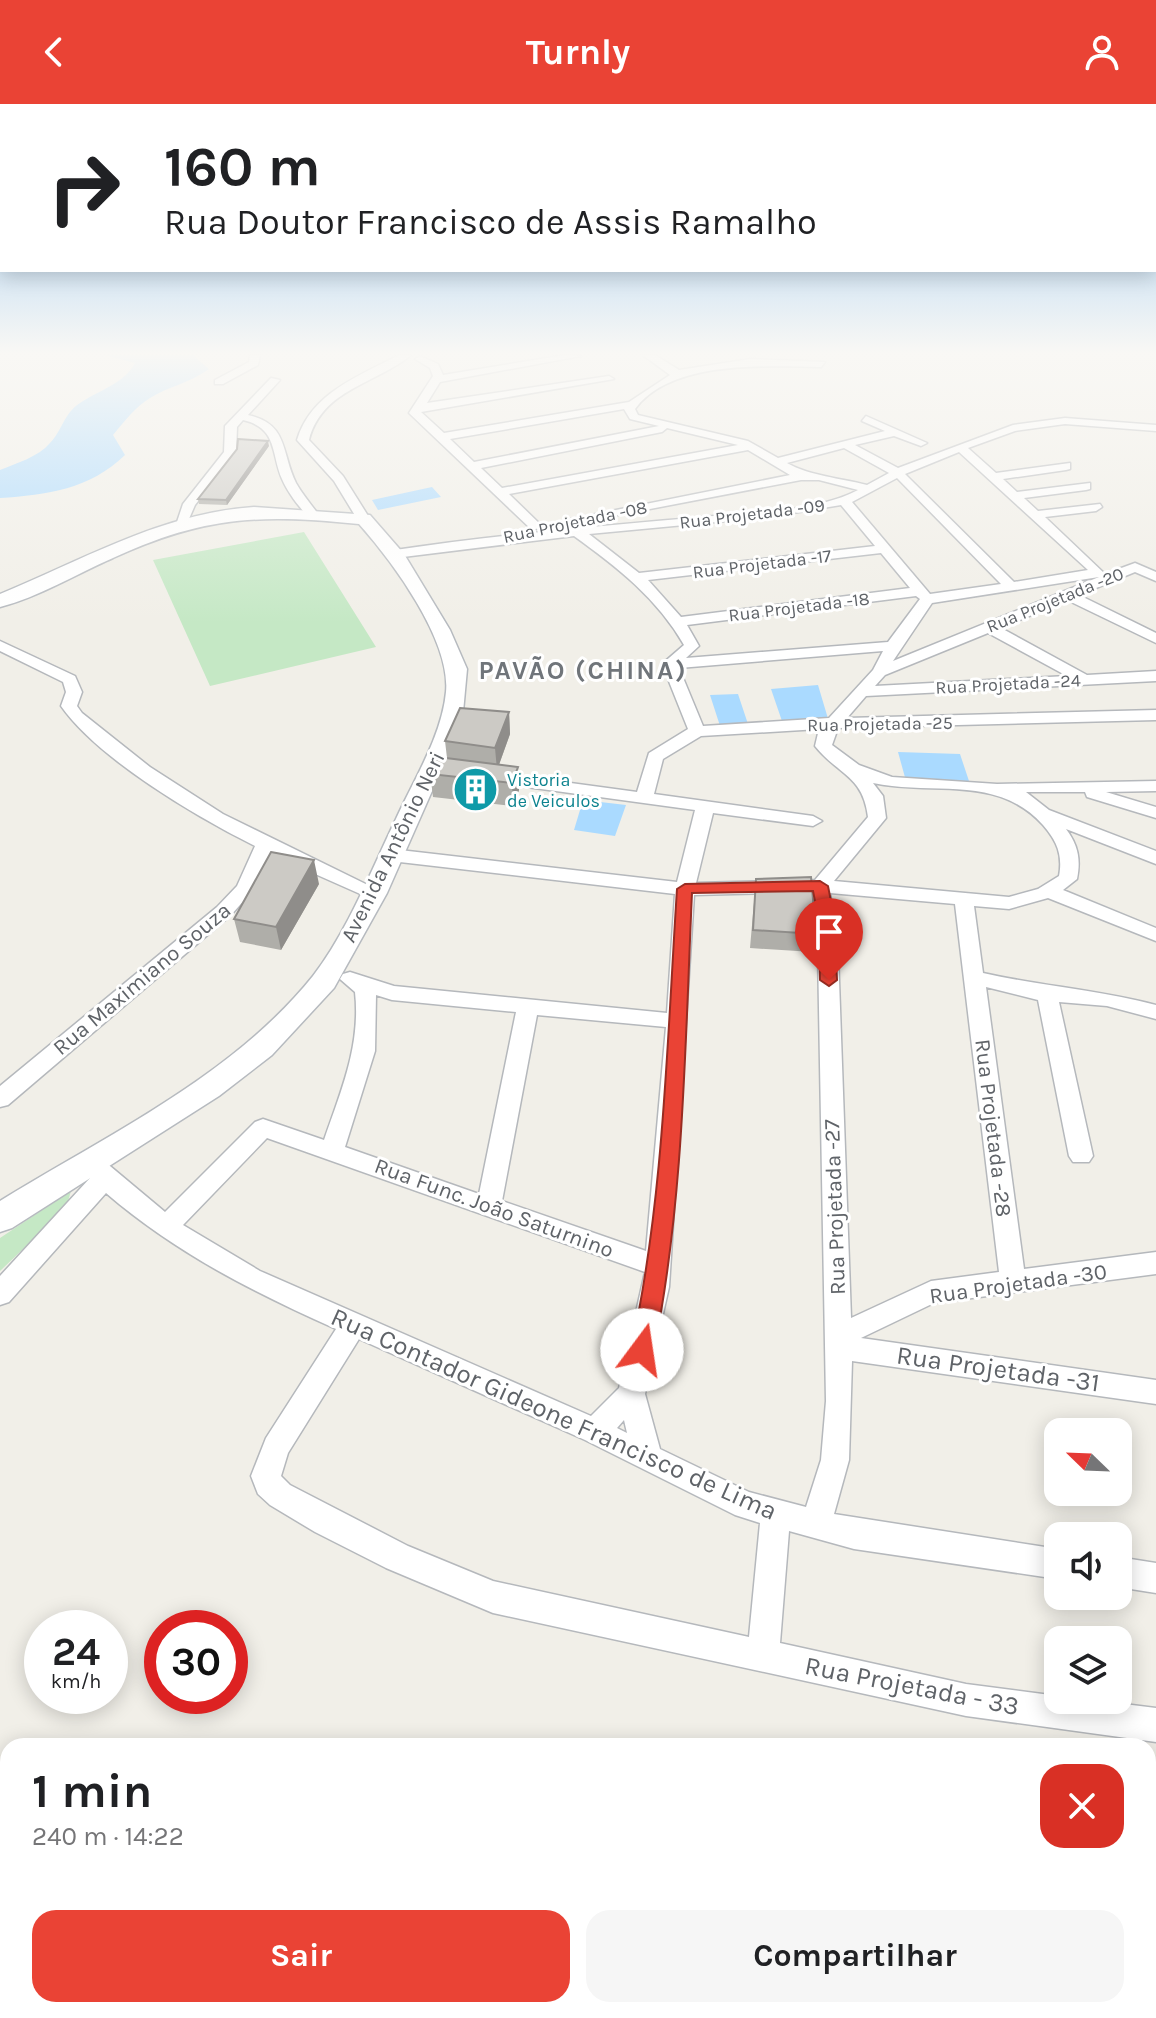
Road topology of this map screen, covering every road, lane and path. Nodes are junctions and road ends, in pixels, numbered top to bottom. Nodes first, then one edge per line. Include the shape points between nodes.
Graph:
1 (230, 444) edge
2 (280, 444) edge
3 (307, 444) edge
4 (446, 444) edge
5 (582, 444) edge
6 (745, 444) edge
7 (837, 444) edge
8 (845, 444) edge
9 (967, 444) edge
10 (752, 446) junction
11 (960, 447) junction
12 (780, 461) junction
13 (471, 466) junction
14 (1066, 466) dead end
15 (897, 472) junction
16 (801, 476) junction
17 (993, 477) junction
18 (1086, 486) dead end
19 (869, 489) junction
20 (500, 492) junction
21 (1014, 496) junction
22 (844, 501) junction
23 (1096, 507) dead end
24 (312, 514) junction
25 (1035, 515) junction
26 (364, 519) junction
27 (180, 525) junction
28 (537, 527) junction
29 (576, 531) junction
30 (519, 537) junction
31 (884, 549) junction
32 (395, 554) junction
33 (1135, 567) junction
34 (1099, 573) junction
35 (639, 577) junction
36 (1156, 577) edge
37 (1011, 586) junction
38 (923, 595) junction
39 (1067, 595) junction
40 (0, 601) edge
41 (680, 622) junction
42 (989, 627) junction
43 (1156, 639) edge
44 (0, 645) edge
45 (893, 646) junction
46 (670, 664) junction
47 (880, 672) junction
48 (1156, 676) edge
49 (1084, 680) junction
50 (860, 692) junction
51 (1156, 715) edge
52 (834, 723) junction
53 (697, 731) junction
54 (853, 769) junction
55 (471, 775) edge
56 (1156, 786) edge
57 (978, 787) junction
58 (1073, 787) junction
59 (644, 799) junction
60 (705, 807) junction
61 (1042, 813) junction
62 (1156, 813) edge
63 (813, 821) dead end
64 (265, 844) junction
65 (391, 855) junction
66 (1156, 858) edge
67 (820, 886) junction
68 (685, 889) junction
69 (1047, 892) junction
70 (374, 893) junction
71 (964, 899) junction
72 (1156, 935) edge
73 (342, 976) junction
74 (975, 977) junction
75 (1047, 994) junction
76 (528, 1006) junction
77 (1156, 1012) edge
78 (677, 1021) junction
79 (0, 1099) edge
80 (332, 1151) junction
81 (1081, 1156) dead end
82 (97, 1170) junction
83 (489, 1206) junction
84 (0, 1218) edge
85 (166, 1226) junction
86 (1156, 1263) edge
87 (656, 1265) junction
88 (1013, 1281) junction
89 (0, 1294) edge
90 (353, 1325) junction
91 (839, 1341) junction
92 (1156, 1392) edge
93 (631, 1394) junction
94 (595, 1431) junction
95 (648, 1457) junction
96 (776, 1514) junction
97 (815, 1526) junction
98 (1044, 1562) edge
99 (1132, 1574) edge
100 (1156, 1578) edge
101 (763, 1657) junction
102 (1156, 1725) edge

1 - 27 street
2 - 24 street via 286,478
3 - 26 street via 344,486
4 - 13 street
5 - 13 street
6 - 10 street
7 - 12 street
8 - 15 street
9 - 11 street, Rua Projetada -09
10 - 12 street
10 - 20 street
11 - 15 street, Rua Projetada -09
11 - 17 street
12 - 16 street
13 - 20 street
14 - 17 street
15 - 19 street, Rua Projetada -09
15 - 37 street
16 - 19 street
16 - 28 street, Rua Projetada -08
17 - 21 street
18 - 21 street
19 - 22 street, Rua Projetada -09
20 - 28 street
21 - 25 street
22 - 29 street, Rua Projetada -09 via 734,518
22 - 31 street
23 - 25 street
24 - 26 street
24 - 27 street via 239,513
25 - 34 street
26 - 32 street, Avenida Antônio Neri
27 - 40 street
28 - 30 street, Rua Projetada -08
29 - 30 street, Rua Projetada -09
29 - 35 street
30 - 32 street, Rua Projetada -08
31 - 35 street, Rua Projetada -17
31 - 38 street
32 - 65 street, Avenida Antônio Neri via 440,630 457,669 457,693 439,771
33 - 34 street, Rua Projetada -20
33 - 36 street
33 - 39 street, Rua Projetada -20
34 - 37 street, Rua Projetada -20
35 - 41 street
37 - 38 street, Rua Projetada -20
38 - 41 street, Rua Projetada -18
38 - 45 street
39 - 42 street, Rua Projetada -20
39 - 43 street
41 - 46 street via 692,646
42 - 47 street, Rua Projetada -20
42 - 49 street
44 - 64 street via 70,679 74,692 69,706 76,716 143,771 184,801
45 - 46 street
45 - 47 street
46 - 53 street
47 - 50 street, Rua Projetada -20
48 - 49 street, Rua Projetada -24
49 - 50 street, Rua Projetada -24
50 - 52 street, Rua Projetada -20
51 - 52 street, Rua Projetada -25
52 - 53 street, Rua Projetada -25
52 - 54 street via 823,746
53 - 59 street, Rua Projetada -25 via 655,757
54 - 57 street via 902,784
54 - 67 street via 874,796 877,818
55 - 59 street
56 - 58 street
57 - 58 street
57 - 61 street via 1020,796
58 - 62 street
59 - 60 street
60 - 63 street
60 - 68 street
61 - 66 street
61 - 69 street via 1069,846 1072,862 1068,879
64 - 70 street
64 - 79 street, Rua Maximiano Souza via 245,888 224,911
65 - 68 street
65 - 70 street, Avenida Antônio Neri
67 - 68 street
67 - 71 street
67 - 91 street, Rua Projetada -27 via 828,952
68 - 78 street
69 - 71 street via 1009,903
69 - 72 street
70 - 73 street, Avenida Antônio Neri
71 - 74 street, Rua Projetada -28
73 - 76 street via 392,993
73 - 80 street via 365,989 370,1020
73 - 82 street, Avenida Antônio Neri via 261,1048
74 - 75 street
74 - 88 street, Rua Projetada -28
75 - 77 street via 1107,999
75 - 81 street
76 - 78 street
76 - 83 street
78 - 87 street
80 - 83 street, Rua Func. João Saturnino
80 - 85 street, Rua Func. João Saturnino via 263,1128
82 - 84 street, Avenida Antônio Neri
82 - 85 street, Rua Contador Gideone Francisco de Lima
82 - 89 street
83 - 87 street, Rua Func. João Saturnino
85 - 90 street, Rua Contador Gideone Francisco de Lima via 251,1279
86 - 88 street, Rua Projetada -30
87 - 93 street via 652,1315
88 - 91 street, Rua Projetada -30 via 931,1292
90 - 94 street, Rua Contador Gideone Francisco de Lima
90 - 101 street, Rua Projetada - 33 via 268,1462 268,1484 280,1495 397,1557 493,1597
91 - 92 street, Rua Projetada -31
91 - 97 street, Rua Projetada -27 via 835,1460
93 - 94 street
93 - 95 street
94 - 95 street, Rua Contador Gideone Francisco de Lima
95 - 96 street, Rua Contador Gideone Francisco de Lima via 745,1505
96 - 97 street, Rua Contador Gideone Francisco de Lima
96 - 101 street
97 - 98 street, Rua Contador Gideone Francisco de Lima
99 - 100 street
101 - 102 street, Rua Projetada - 33 via 966,1700

